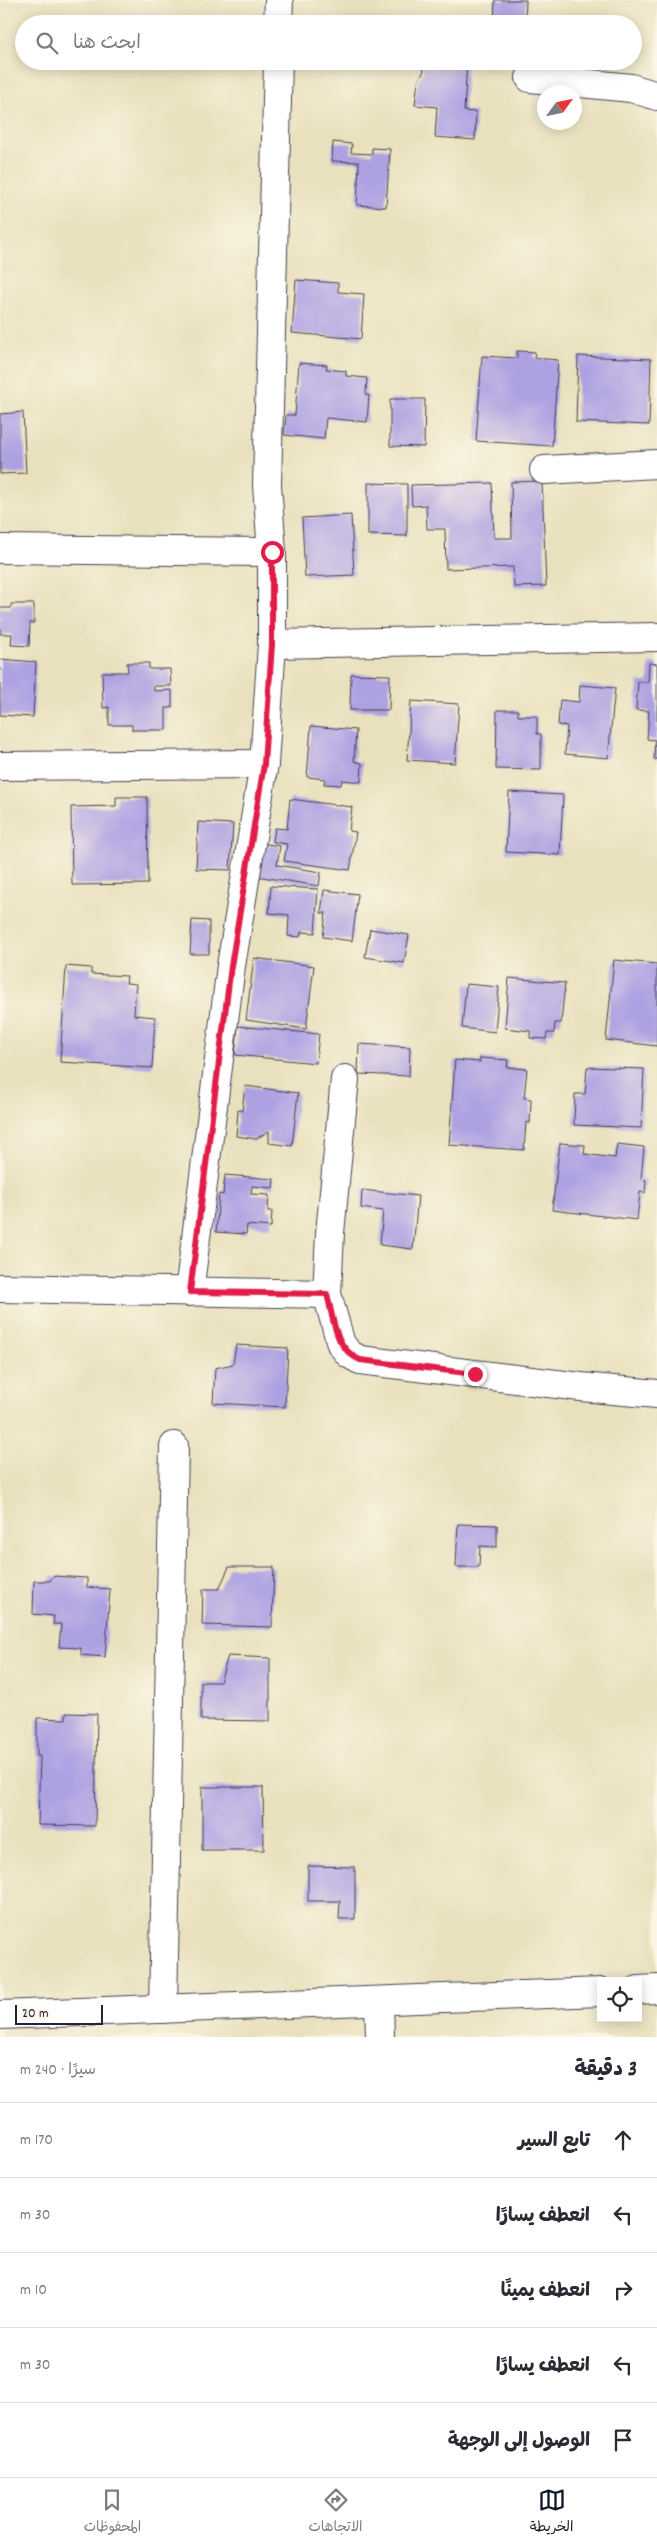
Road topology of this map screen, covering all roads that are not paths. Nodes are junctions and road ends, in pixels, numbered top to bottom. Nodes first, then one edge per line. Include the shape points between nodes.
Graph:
1 (279, 0) edge
2 (278, 15) edge
3 (278, 70) edge
4 (530, 78) dead end
5 (657, 96) edge
6 (657, 464) edge
7 (544, 470) dead end
8 (0, 550) edge
9 (272, 552) junction
10 (657, 637) edge
11 (272, 644) junction
12 (264, 764) junction
13 (0, 766) edge
14 (345, 1079) dead end
15 (0, 1288) edge
16 (190, 1292) junction
17 (327, 1294) junction
18 (657, 1394) edge
19 (174, 1446) dead end
20 (657, 1989) edge
21 (642, 1990) edge
22 (597, 1992) edge
23 (380, 2002) junction
24 (163, 2009) junction
25 (0, 2015) edge
26 (380, 2037) edge

1 - 2 street
3 - 9 street via 267,485
4 - 5 street via 631,88
6 - 7 street
8 - 9 street
9 - 11 street
10 - 11 street
11 - 12 street
12 - 13 street
12 - 16 street via 231,966
14 - 17 street
15 - 16 street
16 - 17 street
17 - 18 street via 341,1344 360,1360 581,1388
19 - 24 street
20 - 21 street
22 - 23 street
23 - 24 street
23 - 26 street
24 - 25 street

